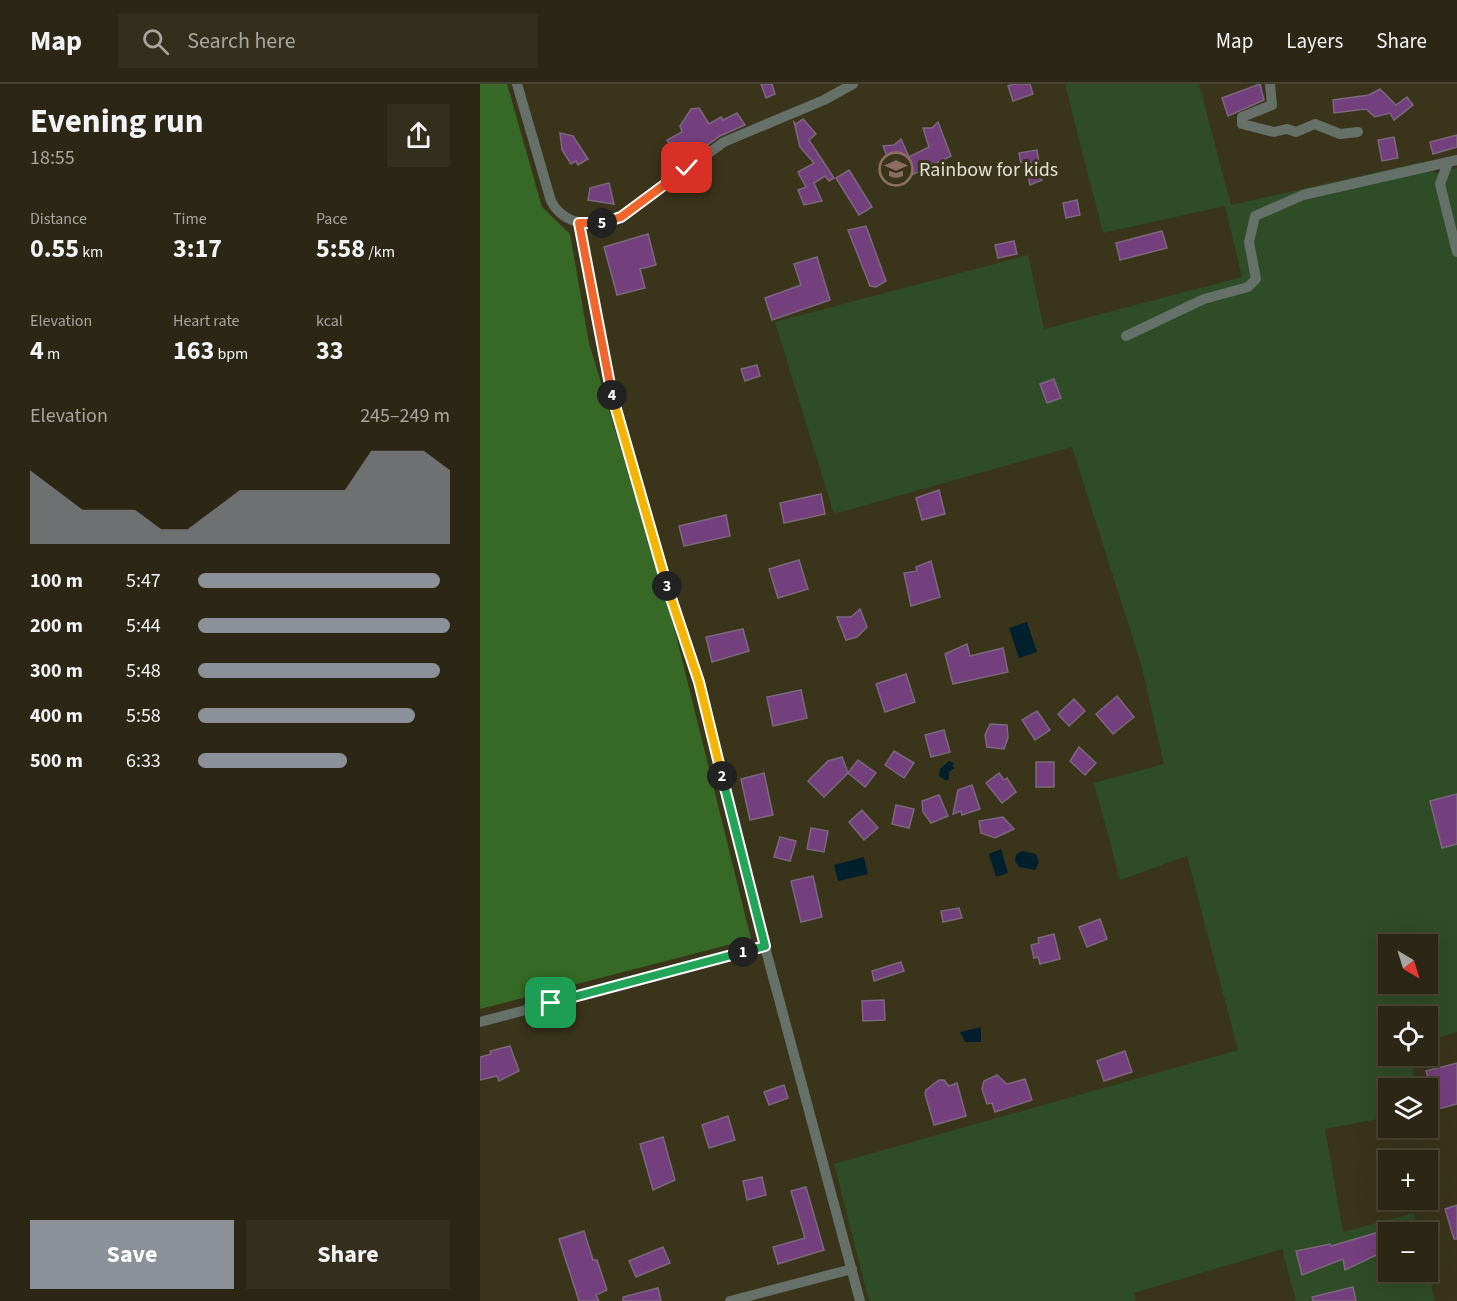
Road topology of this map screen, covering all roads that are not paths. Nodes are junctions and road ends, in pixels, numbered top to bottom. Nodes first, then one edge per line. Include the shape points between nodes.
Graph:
1 (517, 84) edge
2 (853, 84) edge
3 (1270, 84) edge
4 (1358, 132) dead end
5 (1453, 162) edge
6 (579, 223) junction
7 (1457, 252) edge
8 (1126, 336) dead end
9 (765, 946) junction
10 (480, 1022) edge
11 (852, 1269) junction
12 (730, 1301) edge
13 (860, 1301) edge

1 - 6 street via 551,201 562,216
2 - 6 street via 724,142 621,217 606,223
3 - 4 street via 1272,105 1242,117 1242,124 1274,132 1296,132 1315,124 1340,134
5 - 7 street via 1440,184
5 - 8 street via 1303,195 1255,216 1249,242 1256,279 1248,286 1204,299
6 - 9 street via 611,391 699,682
9 - 10 street
9 - 11 street
11 - 12 street
11 - 13 street

